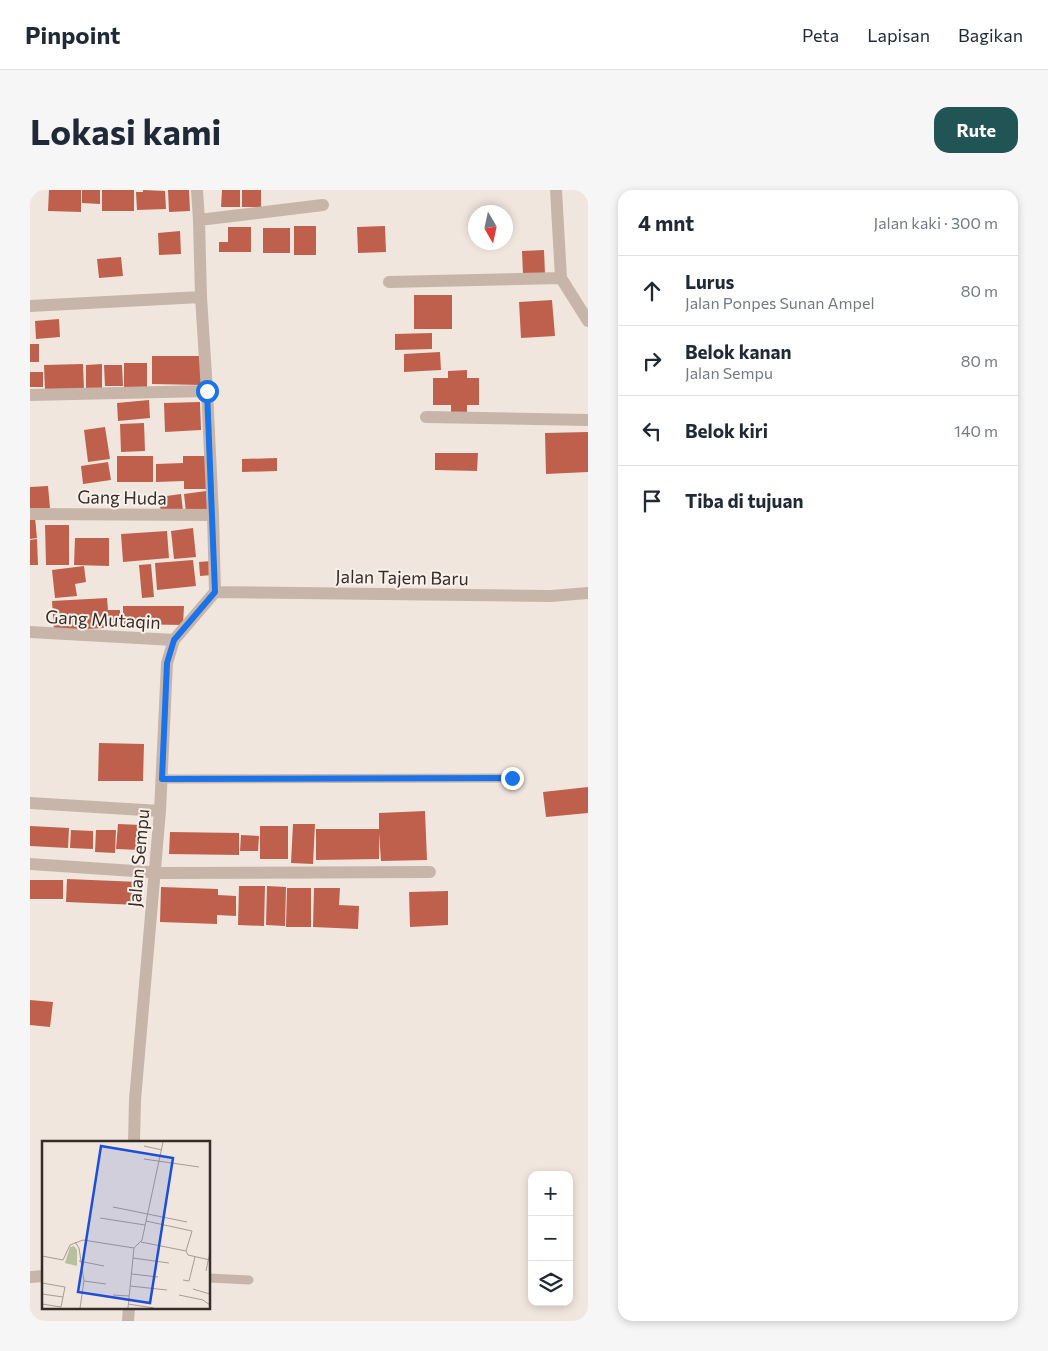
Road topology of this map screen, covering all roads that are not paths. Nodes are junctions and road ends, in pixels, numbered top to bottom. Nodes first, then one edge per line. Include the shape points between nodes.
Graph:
1 (197, 190) edge
2 (556, 190) edge
3 (323, 205) dead end
4 (199, 220) junction
5 (561, 278) junction
6 (389, 282) dead end
7 (200, 297) junction
8 (30, 306) edge
9 (588, 321) edge
10 (207, 391) junction
11 (30, 395) edge
12 (426, 417) dead end
13 (588, 420) edge
14 (30, 514) edge
15 (213, 515) junction
16 (215, 592) junction
17 (588, 593) edge
18 (30, 632) edge
19 (174, 640) junction
20 (512, 778) dead end
21 (162, 779) junction
22 (30, 803) edge
23 (160, 810) junction
24 (30, 864) edge
25 (155, 872) junction
26 (430, 872) dead end
27 (134, 1141) edge
28 (210, 1278) edge
29 (249, 1280) dead end
30 (129, 1308) edge
31 (128, 1321) edge

1 - 4 street
2 - 5 street
3 - 4 street
4 - 7 street
5 - 6 street
5 - 9 street
7 - 8 street
7 - 10 street
10 - 11 street
10 - 15 street
12 - 13 street
14 - 15 street, Gang Huda
15 - 16 street
16 - 17 street, Jalan Tajem Baru via 552,596
16 - 19 street, Jalan Sempu
18 - 19 street, Gang Mutaqin
19 - 21 street, Jalan Sempu via 167,663
20 - 21 lane
21 - 23 street, Jalan Sempu
22 - 23 street
23 - 25 street, Jalan Sempu
24 - 25 street
25 - 26 street
25 - 27 street, Jalan Sempu
28 - 29 lane
30 - 31 street

